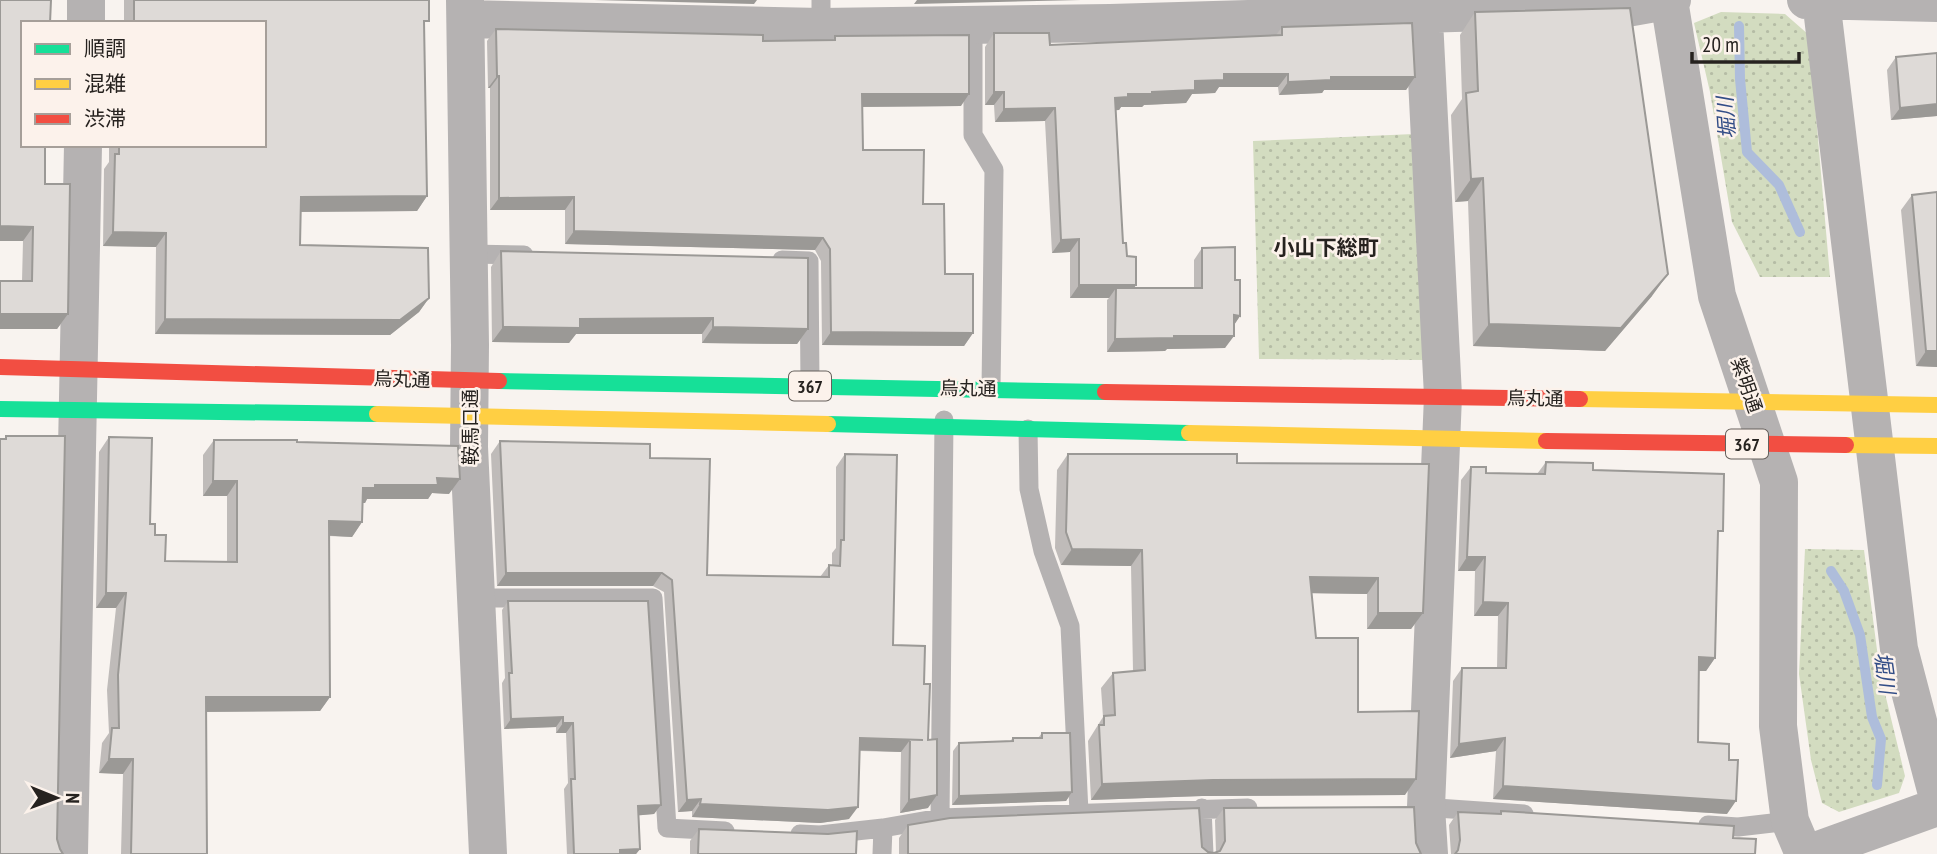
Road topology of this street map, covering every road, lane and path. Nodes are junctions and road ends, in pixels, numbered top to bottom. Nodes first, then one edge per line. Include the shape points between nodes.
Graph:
1 (86, 0) edge
2 (1670, 0) edge
3 (1806, 0) edge
4 (1821, 0) edge
5 (1937, 3) edge
6 (1423, 6) edge
7 (465, 9) edge
8 (634, 11) edge
9 (1110, 11) edge
10 (821, 13) edge
11 (86, 21) edge
12 (973, 24) junction
13 (83, 147) edge
14 (469, 254) junction
15 (537, 255) edge
16 (768, 260) edge
17 (0, 367) edge
18 (79, 368) junction
19 (810, 386) junction
20 (944, 387) junction
21 (991, 388) junction
22 (1443, 396) junction
23 (470, 398) junction
24 (1752, 402) junction
25 (1869, 403) junction
26 (1937, 405) edge
27 (0, 409) edge
28 (78, 410) junction
29 (944, 427) junction
30 (1028, 429) junction
31 (1441, 438) junction
32 (1766, 444) junction
33 (1874, 445) junction
34 (1937, 446) edge
35 (476, 598) junction
36 (1937, 794) edge
37 (1412, 807) junction
38 (1937, 807) edge
39 (1202, 808) junction
40 (1272, 808) edge
41 (1079, 812) junction
42 (1545, 815) edge
43 (940, 818) junction
44 (1687, 824) edge
45 (883, 828) junction
46 (750, 832) edge
47 (778, 833) edge
48 (1800, 843) edge
49 (69, 854) edge
50 (488, 854) edge
51 (881, 854) edge
52 (1203, 854) edge
53 (1429, 854) edge

1 - 11 street
2 - 6 street via 1627,8
2 - 24 street, 紫明通 via 1717,296
3 - 4 street
4 - 5 street
4 - 25 street
6 - 9 street
6 - 22 street
7 - 8 street
7 - 14 street, 鞍馬口通
8 - 10 street
9 - 12 street
10 - 12 street
12 - 21 lane via 973,135 995,170
13 - 18 street
14 - 15 lane
14 - 23 street, 鞍馬口通
16 - 19 lane via 809,261
17 - 18 highway, 烏丸通 / 367
18 - 23 highway, 烏丸通 / 367
18 - 28 street
19 - 20 highway, 烏丸通 / 367
19 - 23 highway, 烏丸通 / 367
20 - 21 highway, 烏丸通 / 367
20 - 29 lane
21 - 22 highway, 烏丸通 / 367
22 - 24 highway, 烏丸通 / 367
22 - 31 street
23 - 28 highway, 烏丸通 / 367
23 - 29 highway, 烏丸通 / 367
23 - 35 street, 鞍馬口通
24 - 25 highway, 烏丸通 / 367
24 - 32 street, 紫明通
25 - 26 highway, 烏丸通 / 367
25 - 33 street
27 - 28 highway, 烏丸通 / 367
28 - 49 street
29 - 30 highway, 烏丸通 / 367
29 - 43 lane
30 - 31 highway, 烏丸通 / 367
30 - 41 lane via 1029,489 1070,626
31 - 32 highway, 烏丸通 / 367
31 - 37 street
32 - 33 highway, 烏丸通 / 367
32 - 48 street, 紫明通 via 1779,482 1778,726
33 - 34 highway, 烏丸通 / 367
33 - 36 street via 1899,649
35 - 46 lane via 653,598 667,828
35 - 50 street, 鞍馬口通
37 - 42 lane
37 - 53 street
38 - 48 street
39 - 40 lane
39 - 41 lane
39 - 52 lane
41 - 43 lane
43 - 45 lane
44 - 48 lane via 1738,827
45 - 47 lane via 820,835
45 - 51 lane

